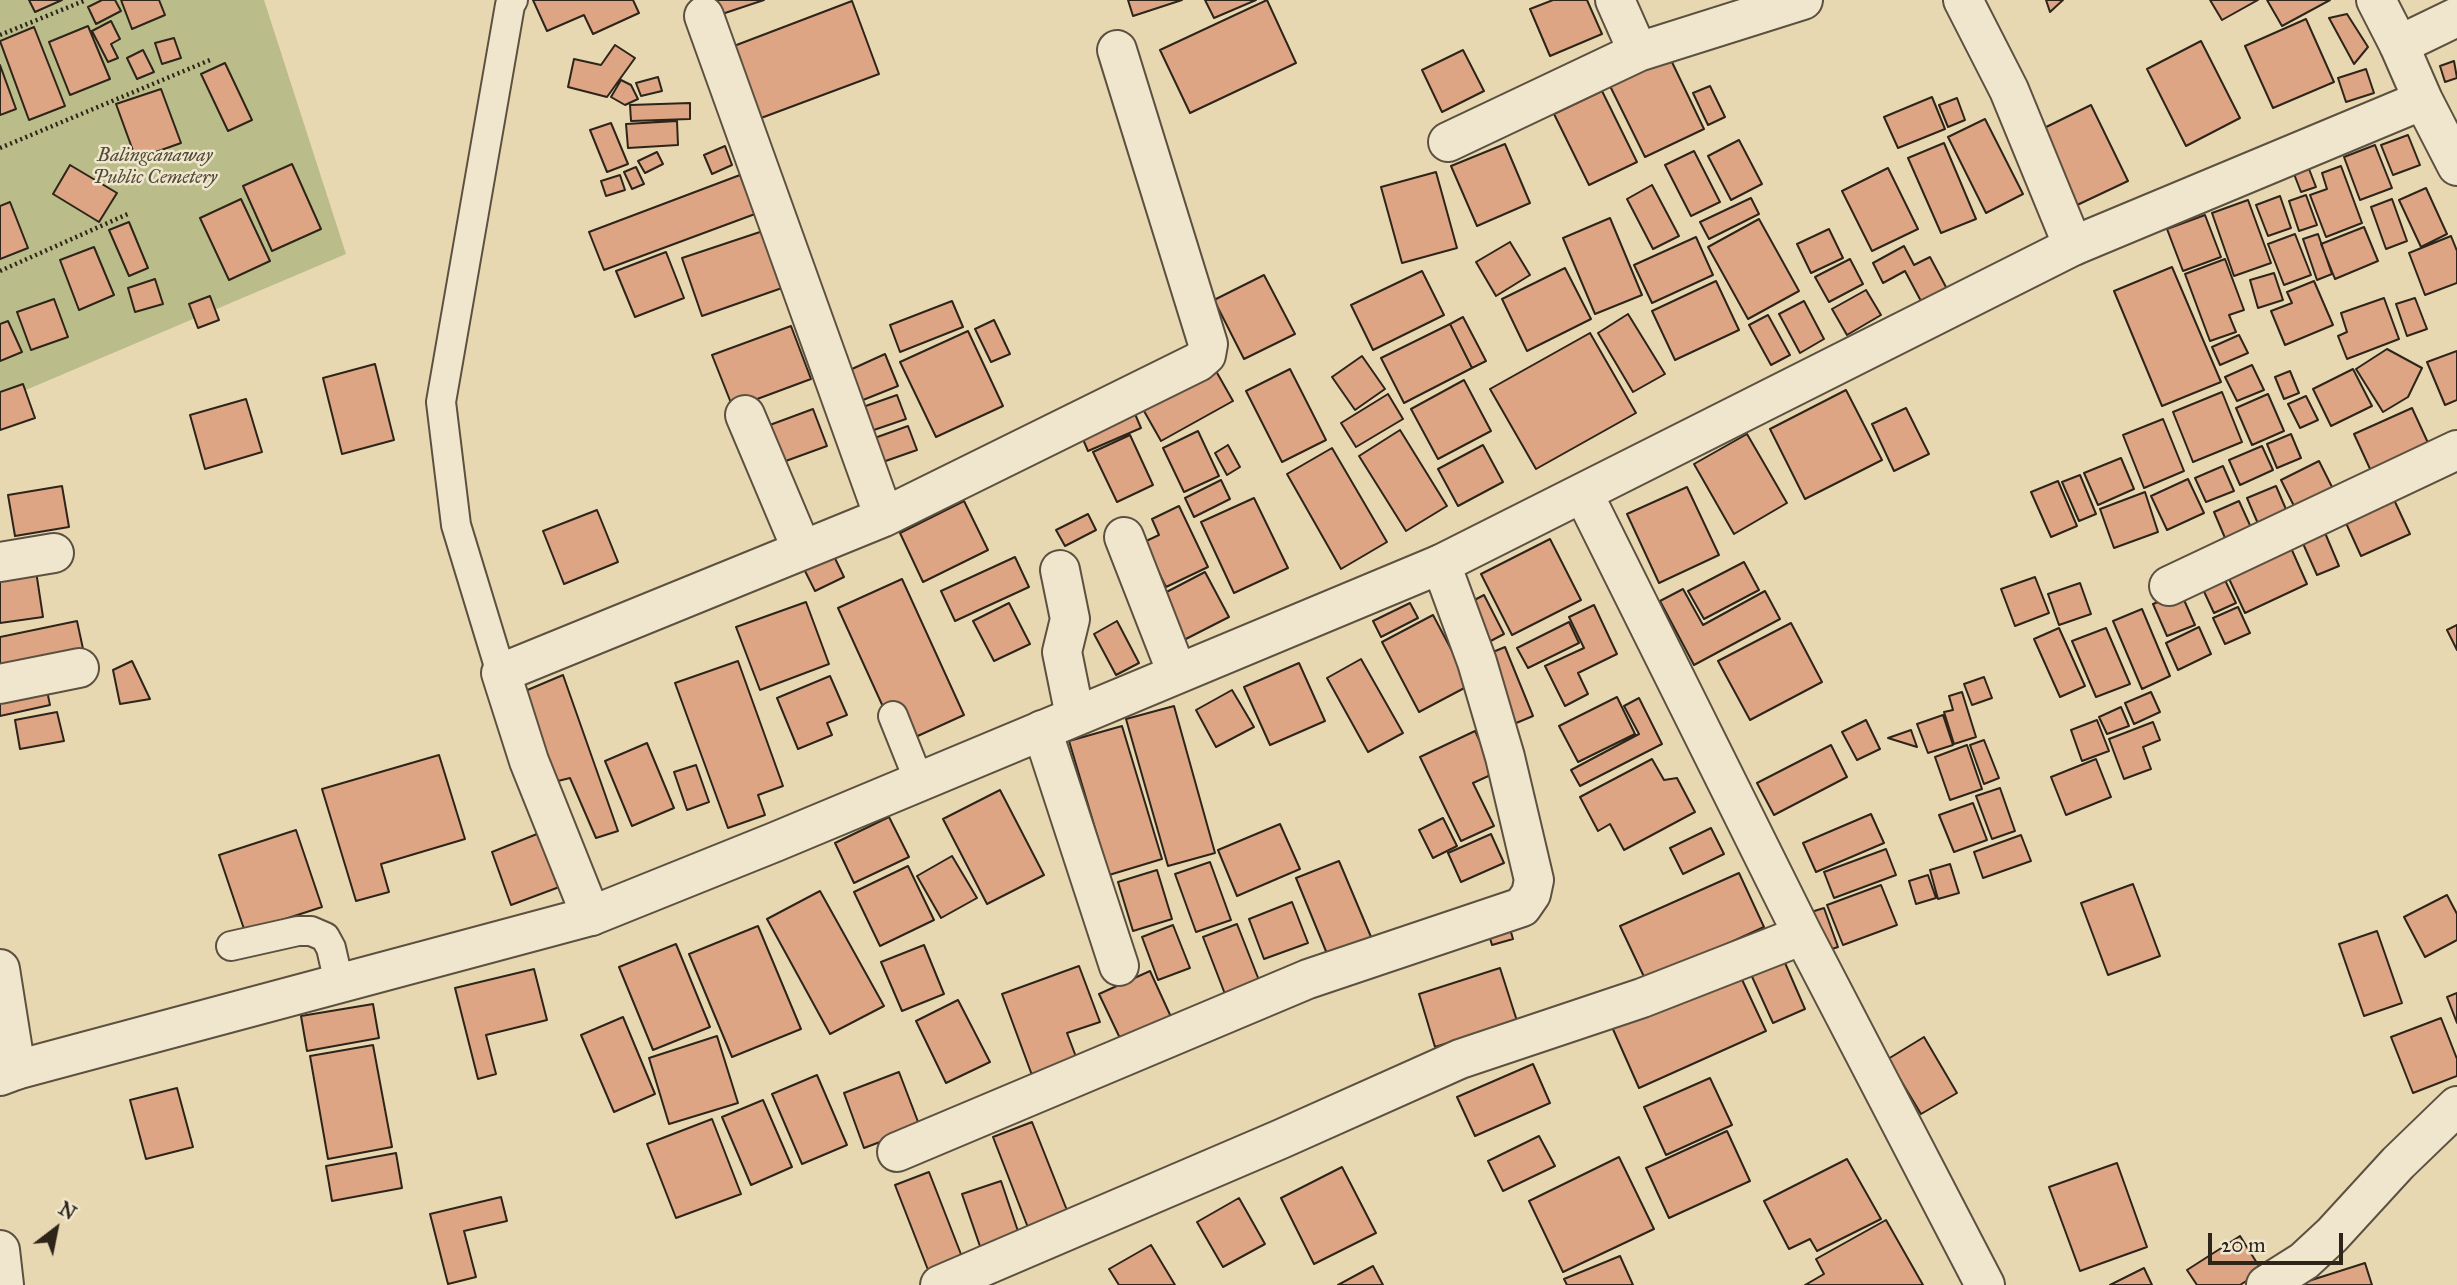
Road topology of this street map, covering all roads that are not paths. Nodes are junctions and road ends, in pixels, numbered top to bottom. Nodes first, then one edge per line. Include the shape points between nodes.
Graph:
1 (513, 0) edge
2 (1615, 0) edge
3 (1803, 0) edge
4 (1963, 0) edge
5 (2376, 0) edge
6 (704, 16) dead end
7 (2457, 17) edge
8 (2399, 45) junction
9 (1117, 50) dead end
10 (1638, 52) junction
11 (2423, 100) junction
12 (1448, 142) dead end
13 (2457, 166) edge
14 (2073, 246) junction
15 (745, 415) dead end
16 (2457, 450) edge
17 (1583, 493) junction
18 (884, 517) junction
19 (1124, 537) dead end
20 (802, 550) junction
21 (54, 553) dead end
22 (0, 562) edge
23 (1441, 564) junction
24 (1060, 570) dead end
25 (2169, 586) dead end
26 (79, 668) dead end
27 (501, 673) junction
28 (1177, 673) junction
29 (0, 684) edge
30 (893, 716) dead end
31 (1058, 723) junction
32 (919, 781) junction
33 (591, 916) junction
34 (1803, 935) junction
35 (230, 946) dead end
36 (1119, 966) dead end
37 (0, 969) edge
38 (339, 983) junction
39 (8, 1073) edge
40 (2457, 1106) edge
41 (897, 1152) dead end
42 (0, 1250) edge
43 (4, 1285) edge
44 (940, 1285) edge
45 (1985, 1285) edge
46 (2266, 1285) edge

1 - 27 lane via 441,402 456,525
2 - 10 street
3 - 10 street
4 - 14 street via 2009,90
5 - 8 street
6 - 18 street
7 - 8 street
8 - 11 street
9 - 18 street via 1208,344 1206,355
10 - 12 street
11 - 13 street
11 - 14 street
14 - 17 street
15 - 20 street
16 - 25 street
17 - 23 street
17 - 34 street
18 - 20 street
19 - 28 street
20 - 27 street
21 - 22 street
23 - 28 street
23 - 41 street via 1477,662 1508,769 1534,880 1522,907 1308,979
24 - 31 street via 1070,619 1062,652
26 - 29 street
27 - 33 street via 529,761
28 - 31 street
30 - 32 lane
31 - 32 street
31 - 36 street
32 - 33 street
33 - 38 street
34 - 44 street via 1642,998 1460,1059
34 - 45 street
35 - 38 lane via 310,931 325,937
37 - 39 street
38 - 39 street
40 - 46 street via 2332,1235 2304,1261
42 - 43 street

